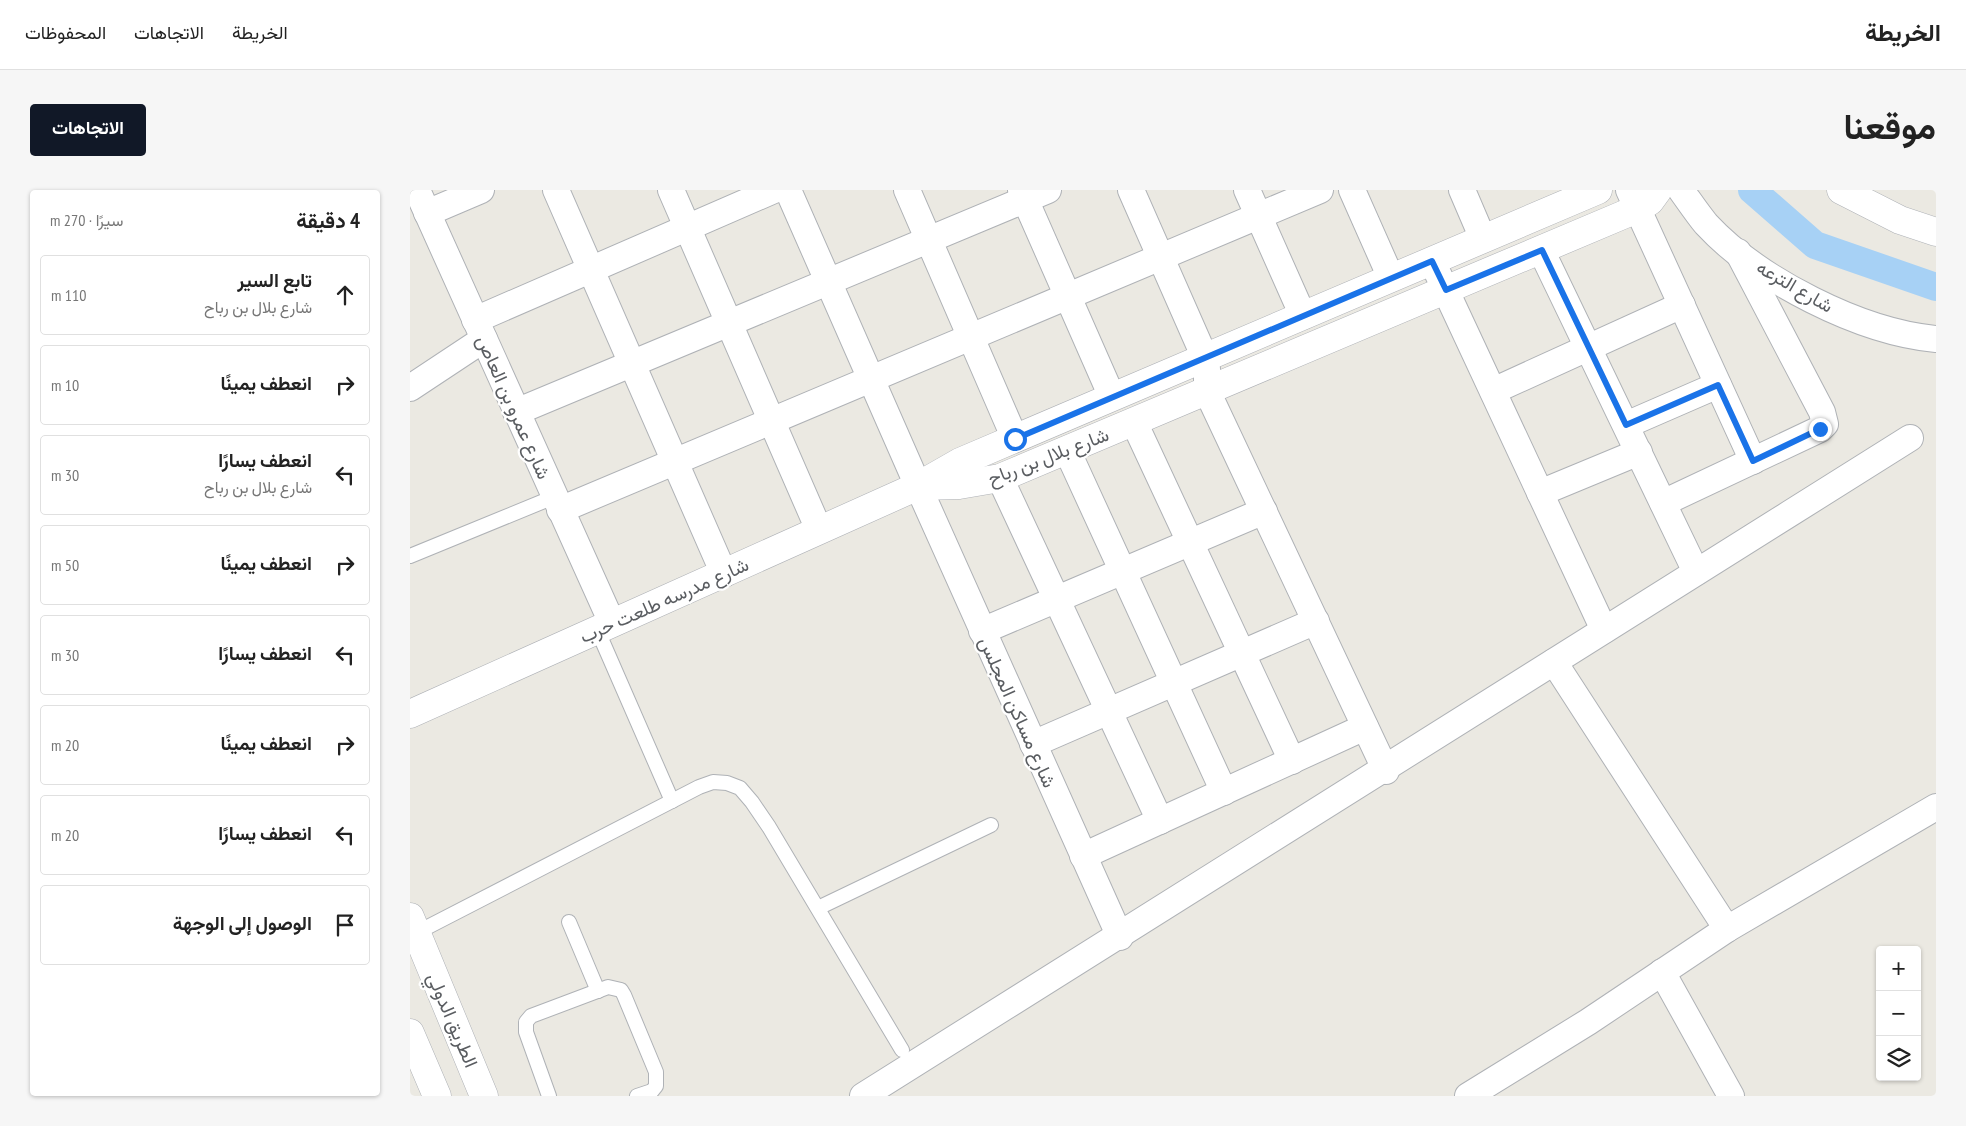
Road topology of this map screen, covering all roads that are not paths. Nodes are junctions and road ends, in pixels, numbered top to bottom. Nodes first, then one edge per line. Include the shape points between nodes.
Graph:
1 (481, 190) edge
2 (556, 190) edge
3 (671, 190) edge
4 (774, 190) edge
5 (788, 190) edge
6 (907, 190) edge
7 (1131, 190) edge
8 (1247, 190) edge
9 (1320, 190) edge
10 (1352, 190) edge
11 (1462, 190) edge
12 (1658, 190) edge
13 (1681, 190) edge
14 (1841, 190) edge
15 (1587, 192) edge
16 (1031, 193) edge
17 (1633, 200) edge
18 (422, 201) edge
19 (1259, 216) junction
20 (687, 228) junction
21 (1936, 232) edge
22 (1483, 239) junction
23 (928, 240) junction
24 (1542, 250) junction
25 (1738, 252) junction
26 (1160, 257) junction
27 (1432, 261) junction
28 (591, 270) junction
29 (1391, 278) junction
30 (828, 281) junction
31 (1446, 290) junction
32 (1068, 296) junction
33 (1682, 305) junction
34 (1303, 316) junction
35 (729, 323) junction
36 (480, 329) junction
37 (971, 337) junction
38 (1936, 339) edge
39 (1588, 347) junction
40 (1204, 358) junction
41 (632, 363) junction
42 (871, 379) junction
43 (1718, 385) junction
44 (410, 388) edge
45 (1207, 391) junction
46 (1493, 391) junction
47 (1112, 397) junction
48 (516, 412) junction
49 (771, 421) junction
50 (1134, 422) junction
51 (1626, 425) junction
52 (1910, 438) dead end
53 (1015, 439) junction
54 (1068, 450) junction
55 (1638, 452) junction
56 (1753, 461) junction
57 (675, 462) junction
58 (1000, 478) junction
59 (918, 486) junction
60 (1540, 493) junction
61 (557, 503) junction
62 (1663, 503) junction
63 (1264, 511) junction
64 (819, 530) junction
65 (1190, 542) junction
66 (410, 556) edge
67 (1123, 571) junction
68 (1696, 572) junction
69 (724, 574) junction
70 (1056, 599) junction
71 (1316, 621) junction
72 (604, 626) junction
73 (1604, 630) junction
74 (982, 631) junction
75 (1242, 653) junction
76 (1554, 662) junction
77 (1174, 683) junction
78 (1109, 711) junction
79 (410, 714) edge
80 (1365, 727) junction
81 (1033, 744) junction
82 (1292, 761) junction
83 (1386, 771) junction
84 (1224, 792) junction
85 (672, 801) junction
86 (1933, 815) edge
87 (1160, 822) junction
88 (991, 826) dead end
89 (1083, 856) junction
90 (818, 908) junction
91 (569, 922) dead end
92 (412, 928) edge
93 (1727, 930) junction
94 (1120, 937) junction
95 (1662, 972) junction
96 (598, 991) junction
97 (410, 1033) edge
98 (902, 1050) dead end
99 (437, 1096) edge
100 (484, 1096) edge
101 (549, 1096) edge
102 (637, 1096) edge
103 (863, 1096) edge
104 (1468, 1096) edge
105 (1732, 1096) edge

1 - 18 street
2 - 28 street
3 - 20 street
4 - 20 street
5 - 30 street, شارع مساكن المجلس
6 - 23 street
7 - 26 street
8 - 19 street
9 - 19 street
10 - 29 street
11 - 22 street
12 - 17 street, شارع بلال بن رباح via 1650,201
13 - 25 street, شارع الترعه via 1707,224
14 - 21 street via 1900,220
15 - 22 street, شارع بلال بن رباح
16 - 23 street
16 - 32 street
17 - 24 street, شارع بلال بن رباح
17 - 33 street
18 - 36 street, شارع عمرو بن العاص
19 - 26 street
19 - 34 street
20 - 28 street
20 - 35 street
22 - 27 street, شارع بلال بن رباح
23 - 30 street
23 - 37 street
24 - 31 street, شارع بلال بن رباح
24 - 39 street
25 - 38 street, شارع الترعه via 1782,283 1829,308 1879,327
25 - 56 street via 1825,420 1820,429
26 - 32 street
26 - 40 street
27 - 29 street, شارع بلال بن رباح
27 - 31 street
28 - 36 street
28 - 41 street
29 - 34 street, شارع بلال بن رباح
30 - 35 street
30 - 42 street, شارع مساكن المجلس
31 - 45 street, شارع بلال بن رباح
31 - 46 street
32 - 37 street
32 - 47 street
33 - 39 street
33 - 43 street
34 - 40 street, شارع بلال بن رباح
35 - 41 street
35 - 49 street
36 - 44 street
36 - 48 street, شارع عمرو بن العاص
37 - 42 street
37 - 53 street
39 - 46 street
39 - 51 street
40 - 45 street via 1208,374
40 - 47 street, شارع بلال بن رباح
41 - 48 street
41 - 57 street
42 - 49 street
42 - 59 street, شارع مساكن المجلس
43 - 51 street
43 - 56 street
45 - 50 street, شارع بلال بن رباح
45 - 63 street
46 - 60 street
47 - 53 street, شارع بلال بن رباح
48 - 61 street, شارع عمرو بن العاص
49 - 57 street
49 - 64 street
50 - 54 street, شارع بلال بن رباح
50 - 65 street
51 - 55 street
52 - 68 street
53 - 59 street, شارع بلال بن رباح via 960,462
54 - 58 street, شارع بلال بن رباح
54 - 67 street
55 - 60 street
55 - 62 street
56 - 62 street
57 - 61 street
57 - 69 street
58 - 59 street, شارع بلال بن رباح via 959,486
58 - 70 street
59 - 64 street, شارع مدرسه طلعت حرب
59 - 74 street, شارع مساكن المجلس
60 - 73 street
61 - 66 lane
61 - 72 street, شارع عمرو بن العاص
62 - 68 street
63 - 65 street
63 - 71 street
64 - 69 street, شارع مدرسه طلعت حرب
65 - 67 street
65 - 75 street
67 - 70 street
67 - 77 street
68 - 73 street
69 - 72 street, شارع مدرسه طلعت حرب
70 - 74 street
70 - 78 street
71 - 75 street
71 - 80 street
72 - 79 street, شارع مدرسه طلعت حرب
72 - 85 lane
73 - 76 street
74 - 81 street, شارع مساكن المجلس
75 - 77 street
75 - 82 street
76 - 83 street
76 - 93 street
77 - 78 street
77 - 84 street
78 - 81 street
78 - 87 street
80 - 82 street
80 - 83 street
81 - 89 street, شارع مساكن المجلس
82 - 84 street
83 - 94 street
84 - 87 street
85 - 90 lane via 713,782 740,788 769,827
85 - 92 lane
86 - 93 street
87 - 89 street
88 - 90 lane
89 - 94 street, شارع مساكن المجلس
90 - 98 lane
91 - 96 lane
92 - 100 street, الطريق الدولي
93 - 95 street
94 - 103 street
95 - 104 street
95 - 105 street
96 - 101 lane via 531,1016 526,1022 526,1032
96 - 102 lane via 608,988 620,990 656,1072 656,1086 652,1091
97 - 99 street

